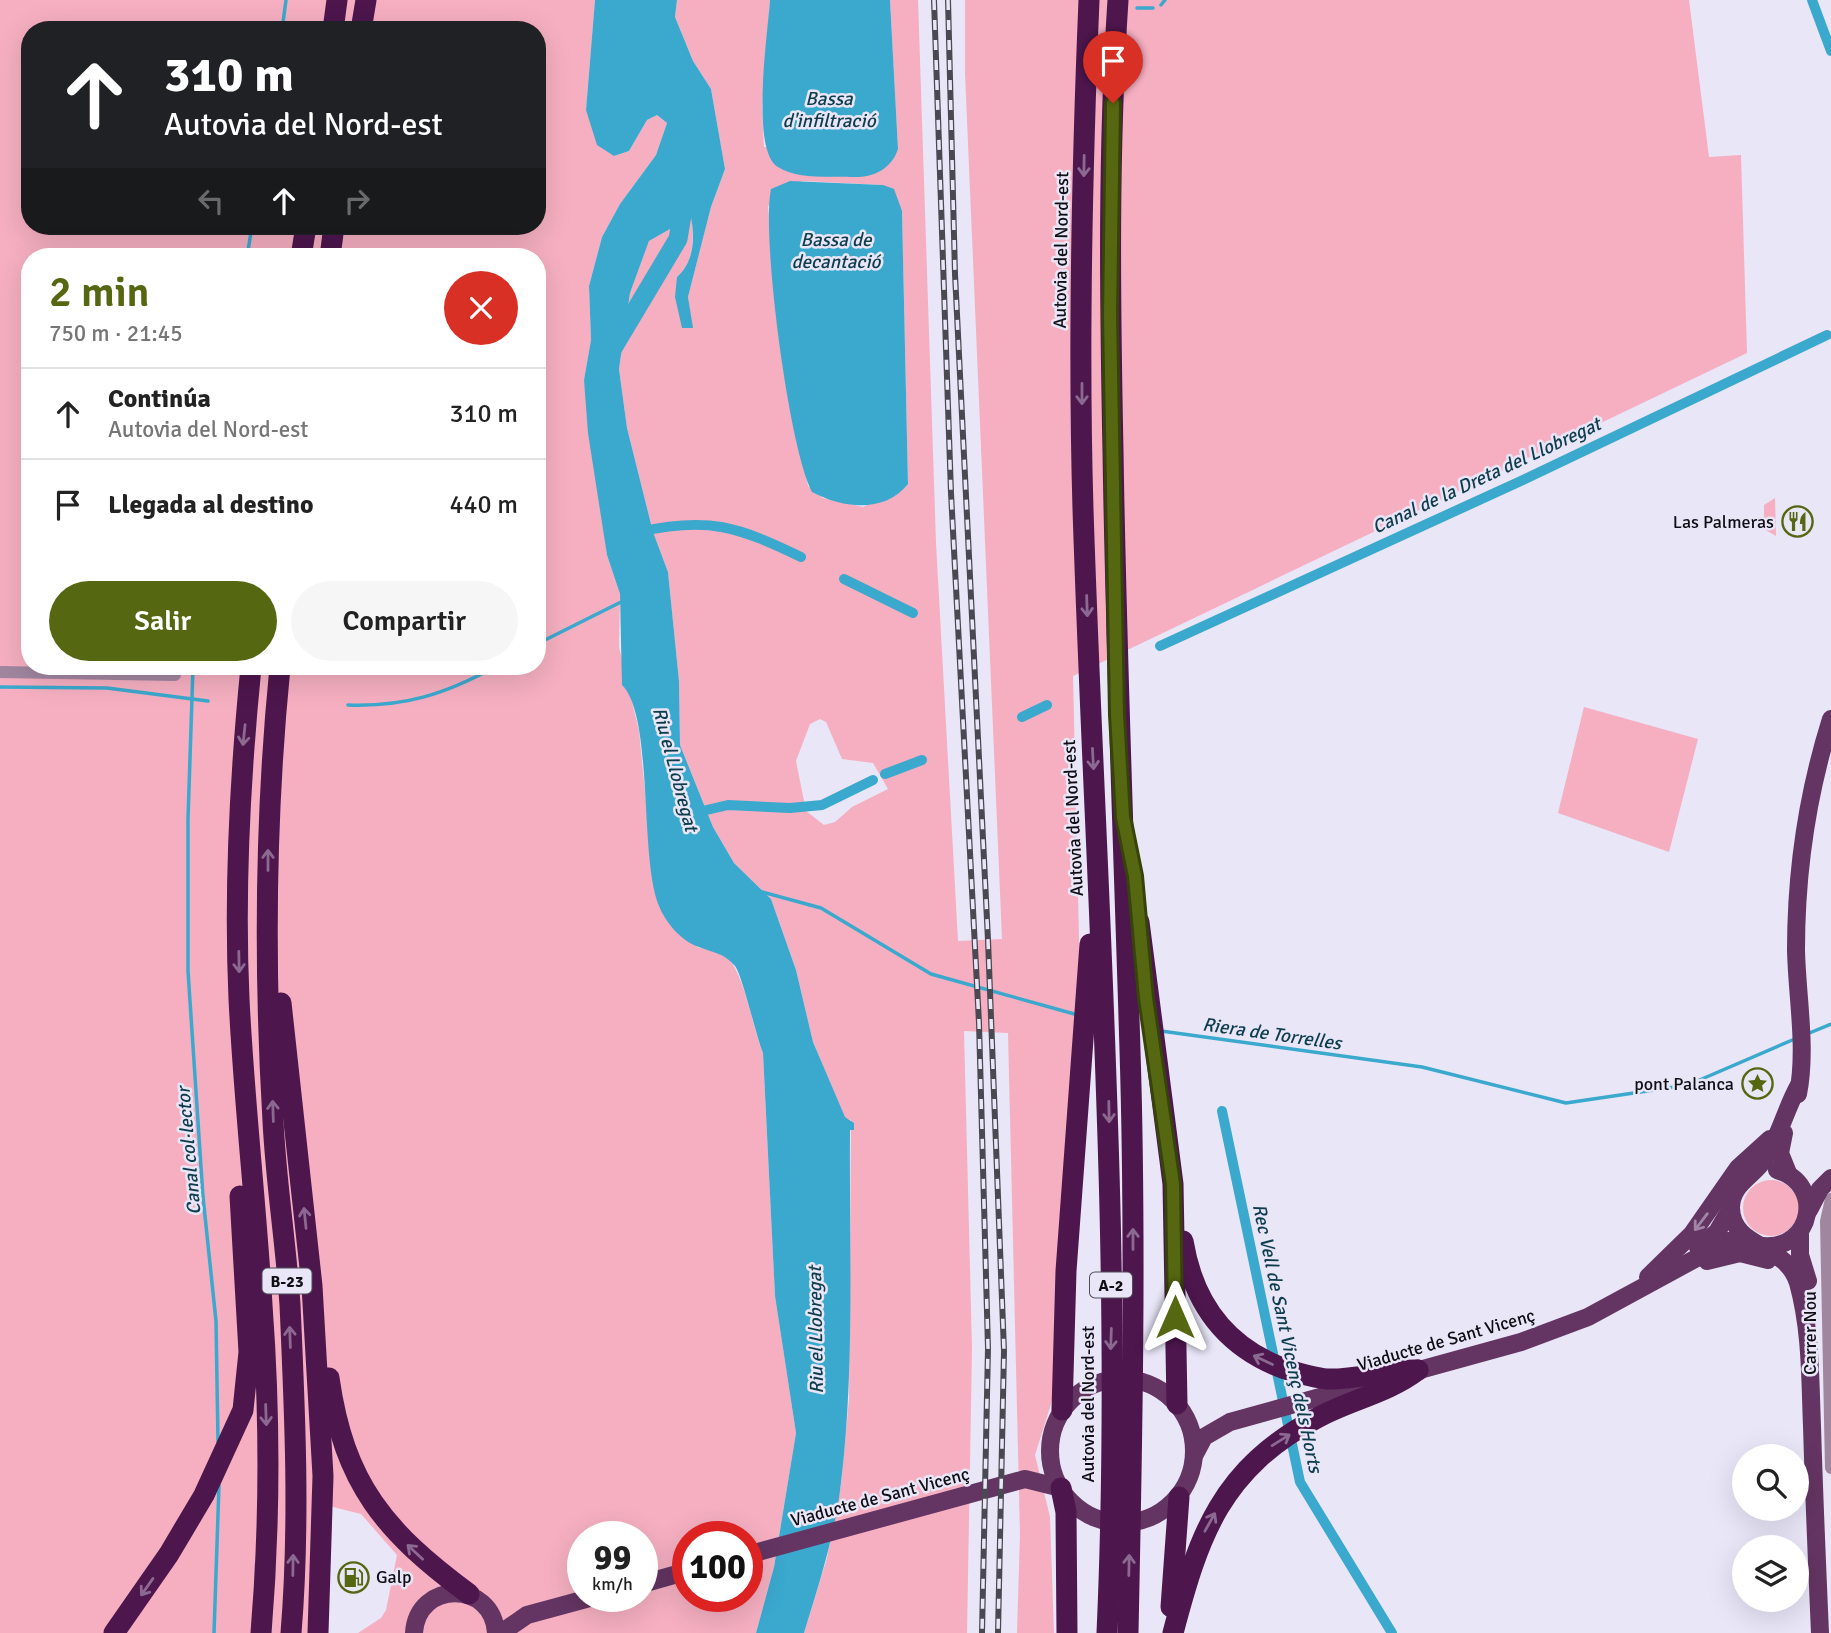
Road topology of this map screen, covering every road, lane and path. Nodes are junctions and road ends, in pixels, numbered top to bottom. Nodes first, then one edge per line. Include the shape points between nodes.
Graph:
1 (337, 0) edge
2 (366, 0) edge
3 (1090, 0) edge
4 (1118, 0) edge
5 (334, 21) edge
6 (362, 21) edge
7 (0, 672) edge
8 (21, 672) edge
9 (131, 675) edge
10 (250, 675) edge
11 (279, 675) edge
12 (175, 676) dead end
13 (1831, 719) edge
14 (269, 929) junction
15 (1097, 989) junction
16 (1137, 996) junction
17 (1800, 1076) junction
18 (246, 1100) junction
19 (1776, 1133) junction
20 (1831, 1169) edge
21 (1754, 1173) junction
22 (1793, 1177) junction
23 (1831, 1178) edge
24 (1173, 1184) junction
25 (1831, 1199) edge
26 (1731, 1208) junction
27 (1809, 1210) junction
28 (1800, 1233) junction
29 (1758, 1244) junction
30 (1664, 1275) junction
31 (312, 1286) junction
32 (1799, 1291) junction
33 (1829, 1293) edge
34 (1625, 1297) junction
35 (1418, 1370) junction
36 (1181, 1409) junction
37 (1316, 1409) junction
38 (1062, 1410) junction
39 (1230, 1422) junction
40 (1830, 1427) edge
41 (1050, 1453) junction
42 (1195, 1454) junction
43 (1831, 1468) edge
44 (1025, 1479) junction
45 (1061, 1488) junction
46 (1178, 1497) junction
47 (763, 1551) edge
48 (469, 1594) junction
49 (567, 1604) edge
50 (488, 1609) junction
51 (527, 1615) junction
52 (415, 1626) edge
53 (116, 1629) edge
54 (261, 1633) edge
55 (290, 1633) edge
56 (318, 1633) edge
57 (404, 1633) edge
58 (499, 1633) edge
59 (1067, 1633) edge
60 (1107, 1633) edge
61 (1128, 1633) edge
62 (1171, 1633) edge
63 (1820, 1633) edge
64 (1828, 1633) edge

1 - 5 highway
2 - 6 highway
3 -> 15 highway, Autovia del Nord-est via 1082,416 1099,890 1091,911
4 - 16 highway, A-2 via 1110,315 1117,715
7 - 8 street
9 - 12 street
10 -> 18 highway, B-23 via 241,764 237,901
14 -> 11 highway, B-23 via 270,772
13 - 17 main road via 1802,841 1797,913
31 -> 14 highway via 287,1040
55 -> 14 highway, B-23 via 295,1470 289,1304 273,1121
15 - 38 highway via 1085,1040 1066,1272
15 -> 60 highway, Autovia del Nord-est / A-2 via 1107,1044 1112,1527
16 - 24 highway via 1155,1052
61 -> 16 highway, A-2 via 1133,1337 1130,1048
17 - 19 main road
17 - 22 main road via 1780,1144
18 -> 53 highway via 239,1177 249,1352 243,1410 204,1495
18 -> 54 highway, B-23 via 264,1363 267,1473
19 - 21 main road via 1767,1157
19 -> 34 main road via 1733,1174 1692,1234
20 - 22 main road via 1816,1178
21 - 22 main road via 1773,1169
21 - 26 main road via 1740,1184
22 - 27 main road via 1806,1193
23 - 27 main road
35 -> 24 highway via 1324,1379 1267,1362 1226,1335 1191,1278
24 - 36 highway
25 - 33 street, Carrer Nou via 1826,1221
26 - 29 main road via 1739,1230
26 - 30 main road, Viaducte de Sant Vicenç via 1710,1239
27 - 28 main road
28 - 29 main road via 1788,1242
28 - 64 main road via 1800,1255 1814,1309
29 - 30 main road, Viaducte de Sant Vicenç via 1728,1241
29 - 32 main road via 1785,1260
30 - 32 main road via 1725,1255 1747,1254 1776,1265
30 - 34 main road, Viaducte de Sant Vicenç
48 -> 31 highway via 433,1569 392,1530 353,1469 339,1435
31 - 56 highway via 323,1476
32 - 63 main road via 1810,1362
33 - 40 street, Carrer Nou
34 - 35 main road, Viaducte de Sant Vicenç via 1554,1331
35 - 37 highway via 1398,1385
36 - 38 main road via 1158,1388 1119,1379 1088,1387
36 - 39 main road via 1205,1420
36 - 42 main road via 1193,1433
37 - 39 main road via 1264,1413
62 -> 37 highway via 1190,1567 1225,1497 1249,1467
38 - 41 main road
39 - 42 main road via 1204,1437
40 - 43 street, Carrer Nou
41 - 44 main road
41 - 45 main road
42 - 46 main road via 1192,1472
44 - 45 main road, Viaducte de Sant Vicenç
44 - 47 main road, Viaducte de Sant Vicenç
45 - 46 main road via 1084,1512 1120,1523 1157,1515
45 - 59 highway via 1066,1512
46 - 62 highway
48 - 50 main road
48 - 52 main road via 435,1597 422,1609
49 - 51 main road
50 - 51 main road
50 - 58 main road
51 - 58 main road
52 - 57 main road

